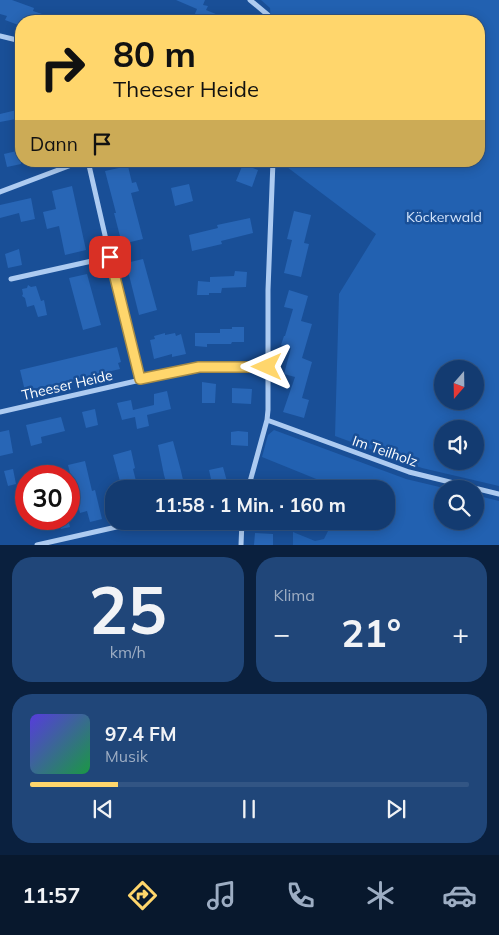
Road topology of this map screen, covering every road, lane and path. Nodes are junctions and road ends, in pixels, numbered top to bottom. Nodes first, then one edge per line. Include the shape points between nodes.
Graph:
1 (250, 0) edge
2 (268, 15) edge
3 (0, 36) edge
4 (15, 40) edge
5 (66, 167) edge
6 (89, 167) edge
7 (273, 167) edge
8 (0, 192) edge
9 (110, 257) junction
10 (11, 280) dead end
11 (267, 367) junction
12 (140, 379) junction
13 (0, 412) edge
14 (267, 420) junction
15 (250, 480) edge
16 (499, 494) edge
17 (105, 530) edge
18 (241, 530) edge
19 (37, 545) edge
20 (240, 545) edge

1 - 2 street
3 - 4 street
5 - 8 street
6 - 9 street
7 - 11 street
9 - 10 street
9 - 12 street
11 - 12 street, Theeser Heide via 199,367
11 - 14 street
12 - 13 street, Theeser Heide
14 - 15 street
14 - 16 street, Im Teilholz via 409,472
17 - 19 street
18 - 20 street

